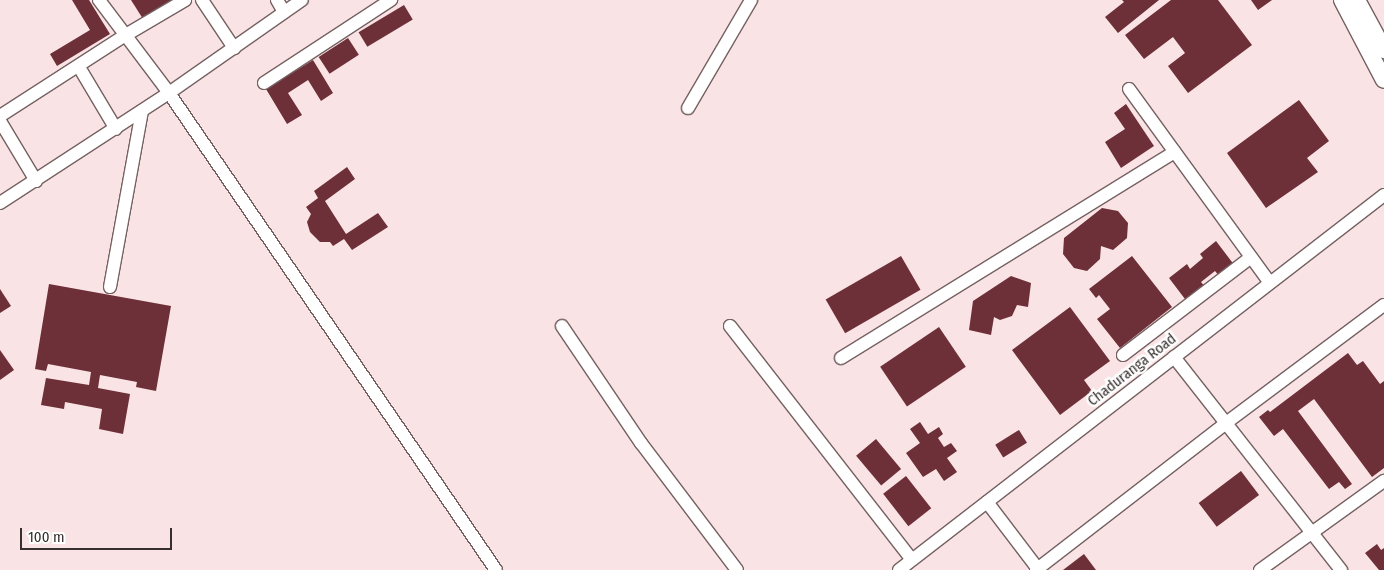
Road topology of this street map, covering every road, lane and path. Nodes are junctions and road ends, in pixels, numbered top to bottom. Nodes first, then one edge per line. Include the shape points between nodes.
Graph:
1 (99, 0) edge
2 (184, 0) edge
3 (202, 0) edge
4 (277, 0) edge
5 (302, 0) edge
6 (391, 0) edge
7 (751, 0) edge
8 (1342, 0) edge
9 (1357, 0) edge
10 (284, 12) junction
11 (124, 36) junction
12 (1383, 43) edge
13 (234, 48) junction
14 (79, 67) junction
15 (1384, 80) edge
16 (264, 83) dead end
17 (1129, 89) dead end
18 (169, 93) junction
19 (688, 108) dead end
20 (142, 111) junction
21 (0, 116) edge
22 (0, 121) edge
23 (116, 129) junction
24 (1174, 152) junction
25 (36, 181) junction
26 (1384, 194) edge
27 (0, 203) edge
28 (1251, 257) junction
29 (1268, 282) junction
30 (110, 287) dead end
31 (1384, 305) edge
32 (562, 326) dead end
33 (730, 326) dead end
34 (1123, 355) dead end
35 (1174, 357) junction
36 (841, 358) dead end
37 (1226, 423) junction
38 (1384, 481) edge
39 (987, 502) junction
40 (1312, 533) junction
41 (907, 566) edge
42 (496, 570) edge
43 (737, 570) edge
44 (1037, 570) edge
45 (1260, 570) edge
46 (1341, 570) edge

1 - 11 street
2 - 11 street
3 - 13 street
4 - 10 street
5 - 10 street
6 - 16 street
7 - 19 street
8 - 15 main road
9 - 12 main road
10 - 13 street
11 - 14 street
11 - 18 street
13 - 18 street
14 - 21 street
14 - 23 street
17 - 24 street
18 - 20 street
18 - 42 street
20 - 23 street
20 - 30 street
22 - 25 street
23 - 25 street
24 - 28 street
24 - 36 street
25 - 27 street
26 - 29 street, Chaduranga Road
28 - 29 street
28 - 34 street
29 - 35 street, Chaduranga Road
31 - 37 street
32 - 43 street via 641,443
33 - 41 street
35 - 37 street
35 - 39 street, Chaduranga Road
37 - 40 street
37 - 44 street
38 - 40 street
39 - 41 street, Chaduranga Road
39 - 44 street
40 - 45 street
40 - 46 street

